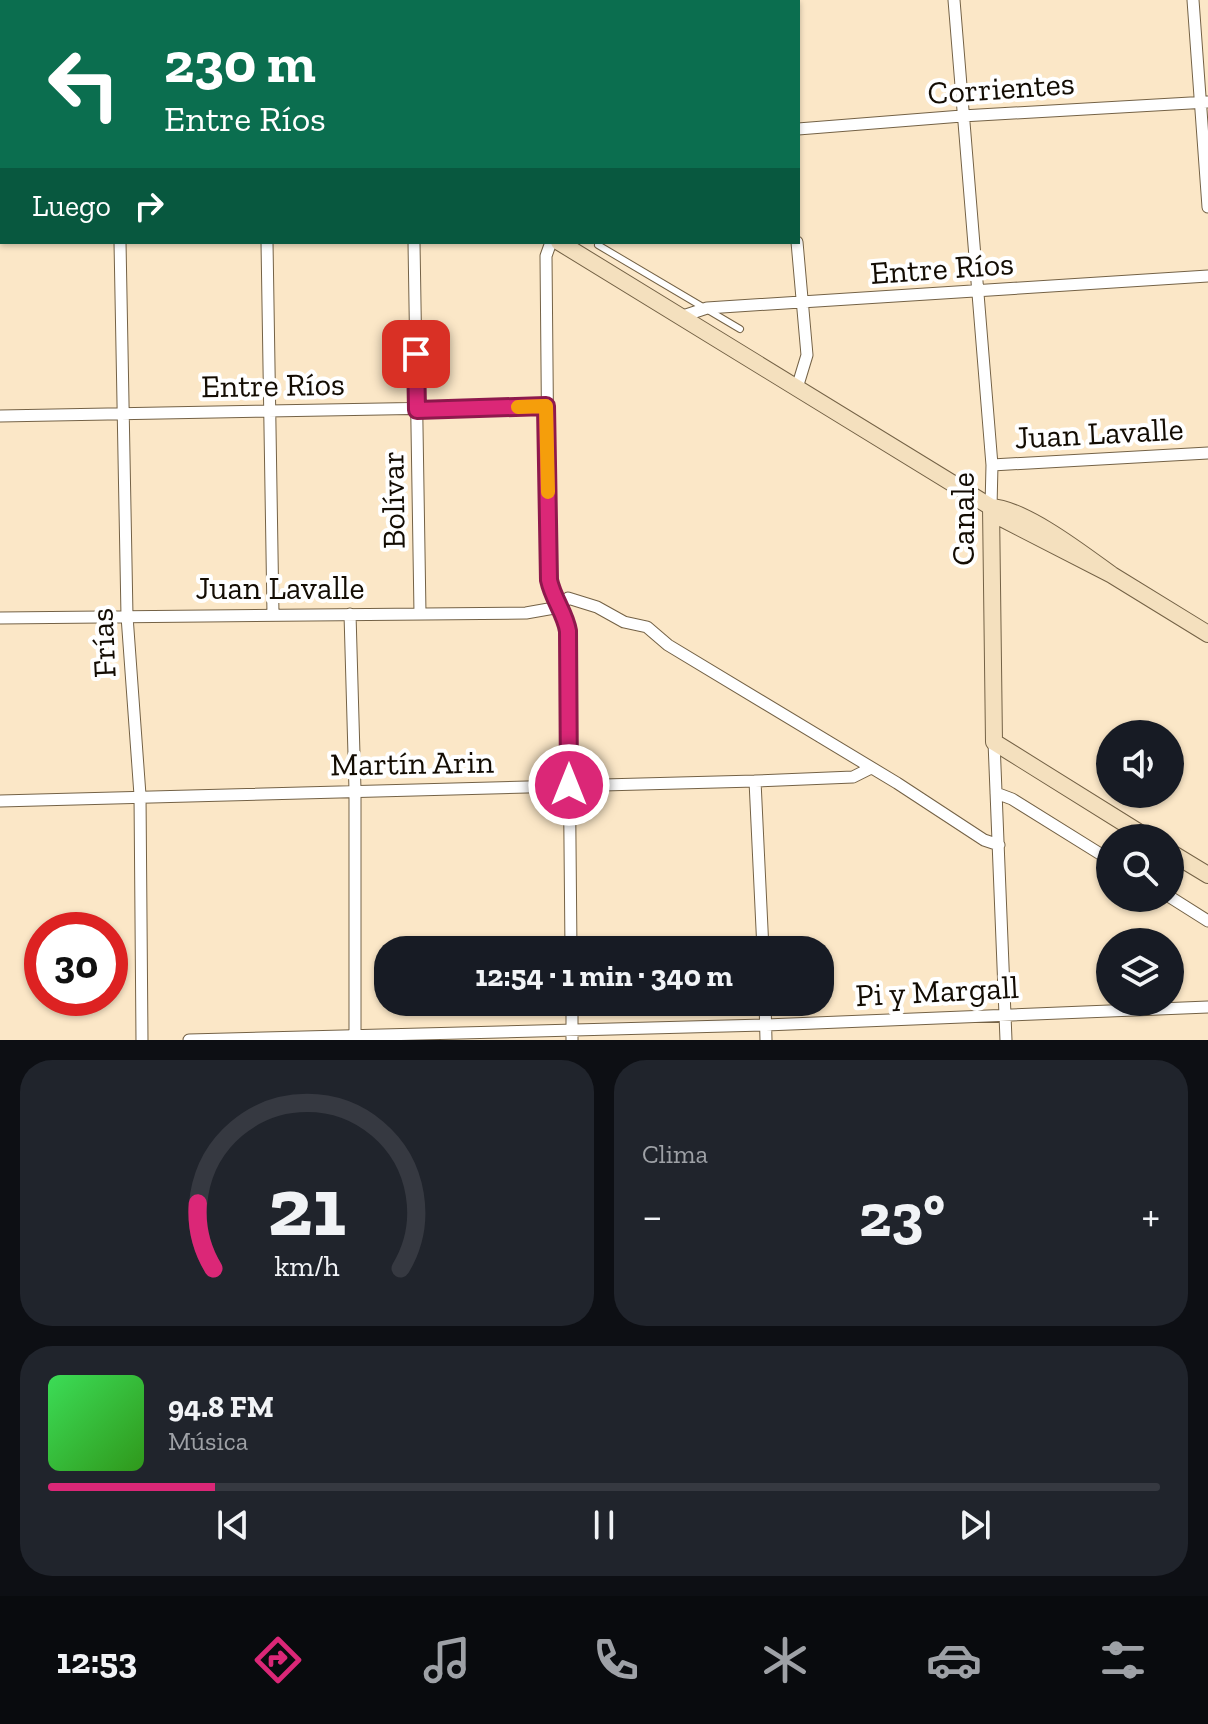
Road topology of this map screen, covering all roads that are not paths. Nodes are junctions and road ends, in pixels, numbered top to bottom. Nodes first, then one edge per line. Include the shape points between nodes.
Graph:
1 (954, 0) edge
2 (1193, 0) edge
3 (1204, 102) edge
4 (962, 116) junction
5 (800, 129) edge
6 (1208, 207) edge
7 (120, 244) edge
8 (267, 244) edge
9 (414, 244) edge
10 (550, 244) edge
11 (562, 244) edge
12 (797, 244) edge
13 (598, 245) dead end
14 (1208, 276) edge
15 (977, 291) junction
16 (802, 304) junction
17 (705, 309) junction
18 (680, 317) junction
19 (740, 329) dead end
20 (797, 388) junction
21 (546, 406) junction
22 (417, 410) junction
23 (268, 411) junction
24 (123, 413) junction
25 (0, 416) edge
26 (1208, 453) edge
27 (992, 465) junction
28 (991, 507) junction
29 (560, 607) junction
30 (420, 613) junction
31 (273, 614) junction
32 (350, 614) junction
33 (127, 616) junction
34 (0, 618) edge
35 (1208, 634) edge
36 (994, 742) junction
37 (871, 768) junction
38 (755, 781) junction
39 (569, 785) junction
40 (355, 790) junction
41 (996, 793) junction
42 (140, 795) junction
43 (0, 801) edge
44 (1126, 824) edge
45 (999, 845) junction
46 (1096, 851) edge
47 (1184, 860) edge
48 (1208, 875) edge
49 (1184, 906) edge
50 (1208, 921) edge
51 (571, 936) edge
52 (762, 936) edge
53 (1208, 1007) edge
54 (1005, 1014) junction
55 (766, 1016) edge
56 (766, 1025) junction
57 (572, 1034) edge
58 (355, 1037) edge
59 (142, 1040) edge
60 (189, 1040) edge
61 (766, 1040) edge
62 (1006, 1040) edge

1 - 4 street, Canale
2 - 3 street
3 - 4 street, Corrientes
3 - 6 street
4 - 5 street, Corrientes
4 - 15 street, Canale
7 - 24 street, Frías
8 - 23 street
9 - 22 street, Bolívar
10 - 21 street
11 - 18 main road
12 - 16 street
13 - 17 lane
14 - 15 street, Entre Ríos
15 - 16 street, Entre Ríos
15 - 27 street, Canale
16 - 17 street, Entre Ríos
16 - 20 street via 807,355
17 - 18 street, Entre Ríos
17 - 19 lane
18 - 20 main road
20 - 28 main road
21 - 22 street, Entre Ríos
21 - 29 street via 549,580
22 - 23 street, Entre Ríos
22 - 30 street, Bolívar
23 - 24 street, Entre Ríos
23 - 31 street
24 - 25 street, Entre Ríos
24 - 33 street, Frías
26 - 27 street, Juan Lavalle
27 - 28 street, Canale
28 - 35 main road via 1001,518 1112,575
28 - 36 main road, Canale
29 - 30 street, Juan Lavalle via 526,613
29 - 37 street, Juan Lavalle via 573,598 647,627 668,645
29 - 39 street via 568,631
30 - 32 street, Juan Lavalle
31 - 32 street, Juan Lavalle
31 - 33 street, Juan Lavalle
32 - 40 street
33 - 34 street, Juan Lavalle
33 - 42 street, Frías
36 - 41 street, Canale
36 - 44 main road
37 - 38 street, Martín Arin via 853,777
37 - 45 street
38 - 39 street, Martín Arin
38 - 52 street
39 - 40 street, Martín Arin
39 - 51 street
40 - 42 street, Martín Arin
40 - 58 street
41 - 45 street, Canale
41 - 46 street
42 - 43 street, Martín Arin
42 - 59 street, Frías
45 - 54 street, Canale
47 - 48 main road
49 - 50 street
53 - 54 street, Pi y Margall
54 - 56 street, Pi y Margall
54 - 62 street, Canale
55 - 56 street
56 - 57 street, Pi y Margall
56 - 61 street
57 - 58 street, Pi y Margall
58 - 60 street, Pi y Margall

